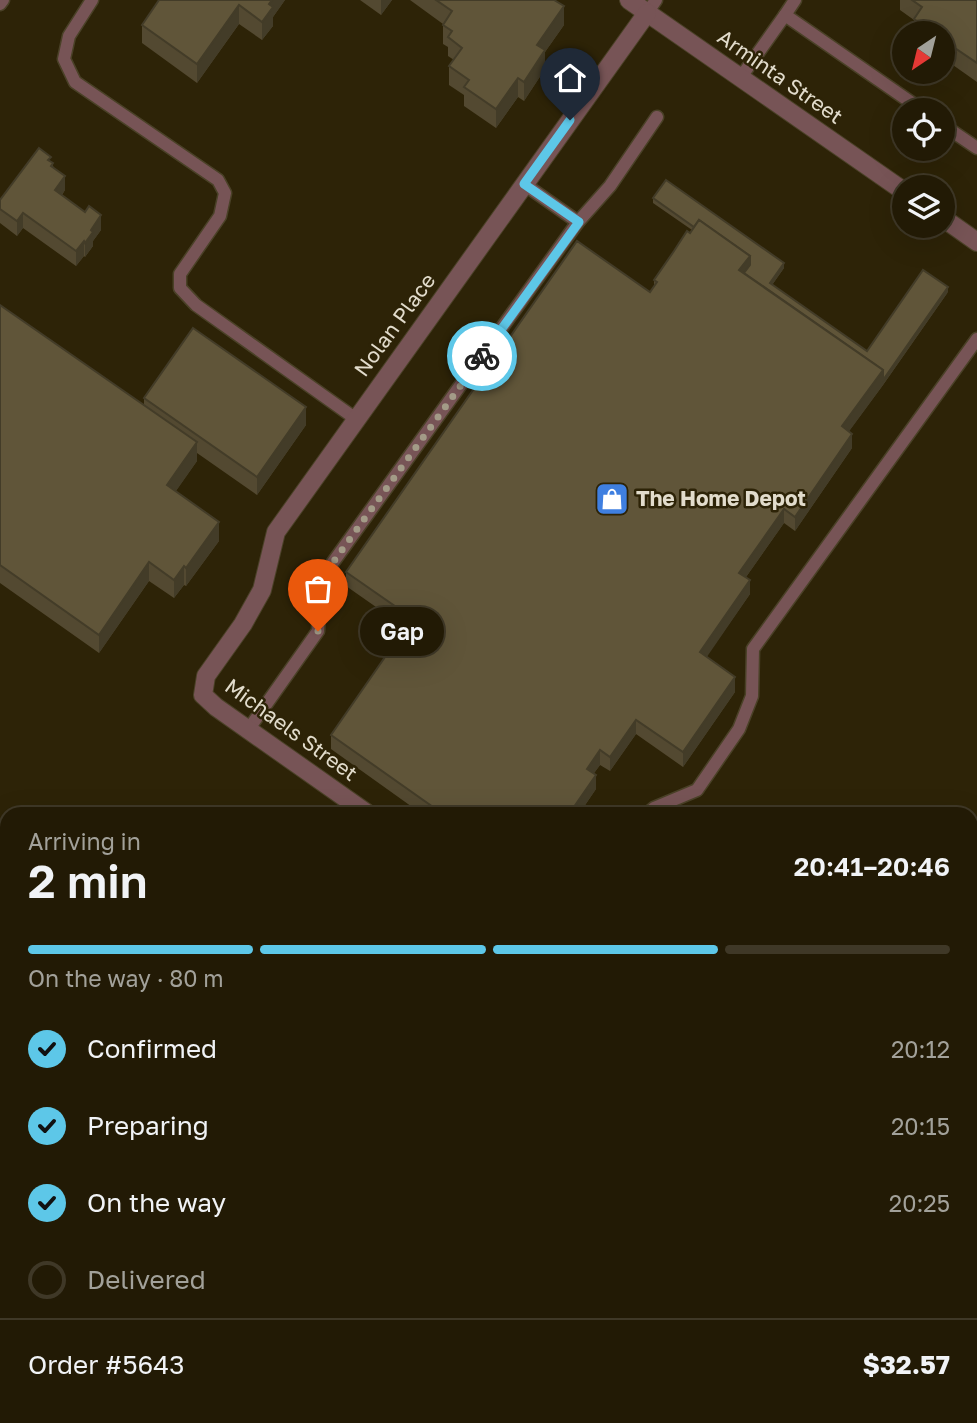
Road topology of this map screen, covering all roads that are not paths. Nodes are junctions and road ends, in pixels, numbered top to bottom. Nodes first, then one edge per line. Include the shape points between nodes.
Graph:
1 (92, 0) edge
2 (629, 0) edge
3 (795, 0) edge
4 (651, 6) edge
5 (785, 15) junction
6 (741, 77) junction
7 (905, 98) edge
8 (657, 117) dead end
9 (955, 133) edge
10 (977, 148) edge
11 (892, 183) edge
12 (524, 184) junction
13 (579, 222) junction
14 (955, 226) edge
15 (977, 242) edge
16 (976, 344) edge
17 (356, 419) junction
18 (206, 676) joint
19 (248, 730) junction
20 (358, 807) edge
21 (656, 807) edge

1 - 17 lane via 69,36 64,59 75,82 218,180 225,193 220,216 180,274 180,288 196,305
2 - 4 street, Arminta Street
3 - 5 lane
4 - 6 street, Arminta Street
4 - 12 street, Nolan Place
5 - 6 lane
5 - 7 lane
6 - 11 street, Arminta Street
8 - 13 lane
9 - 10 lane
12 - 13 lane
12 - 17 street, Nolan Place
13 - 19 lane via 321,579 318,631
14 - 15 street
16 - 21 lane via 753,649 752,696 739,729 697,790
17 - 18 street, Nolan Place via 276,532 262,590
18 - 19 street, Michaels Street via 203,695
19 - 20 street, Michaels Street

